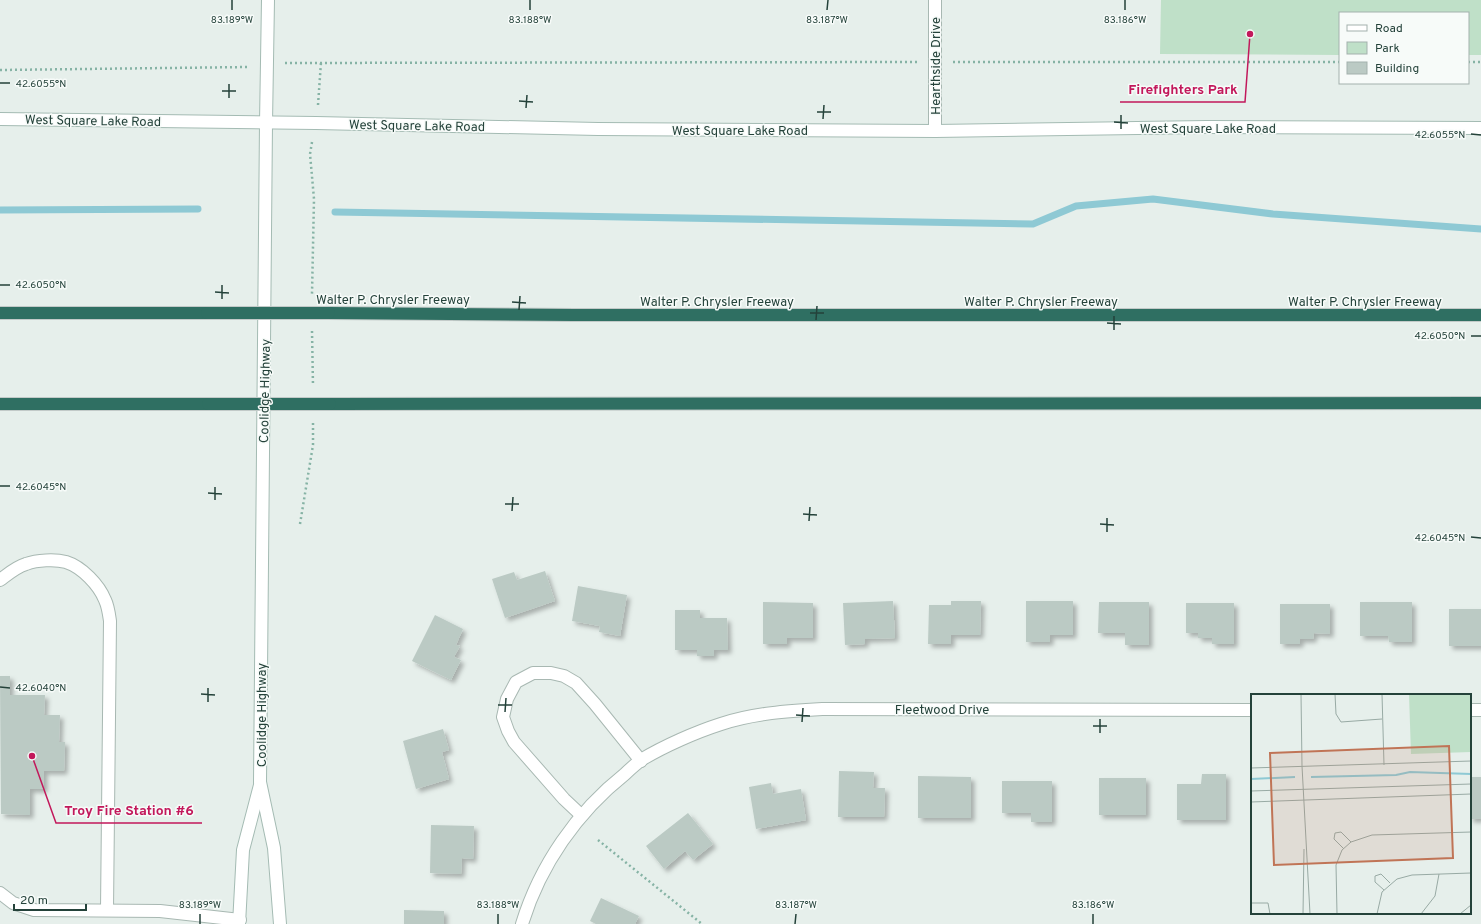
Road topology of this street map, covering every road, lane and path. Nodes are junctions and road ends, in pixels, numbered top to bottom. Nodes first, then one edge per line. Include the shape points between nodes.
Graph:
1 (268, 0) edge
2 (935, 0) edge
3 (289, 62) dead end
4 (321, 62) junction
5 (919, 62) dead end
6 (950, 62) dead end
7 (1339, 62) edge
8 (1469, 62) edge
9 (1481, 62) edge
10 (244, 68) dead end
11 (0, 70) edge
12 (320, 94) dead end
13 (0, 119) edge
14 (266, 123) junction
15 (1481, 128) edge
16 (935, 132) junction
17 (310, 154) dead end
18 (312, 296) dead end
19 (0, 313) edge
20 (1481, 315) edge
21 (312, 327) dead end
22 (313, 390) dead end
23 (1481, 403) edge
24 (0, 404) edge
25 (313, 413) dead end
26 (300, 524) dead end
27 (0, 580) edge
28 (1251, 710) edge
29 (641, 761) junction
30 (260, 782) junction
31 (581, 815) junction
32 (598, 840) dead end
33 (0, 893) edge
34 (107, 910) junction
35 (239, 922) edge
36 (280, 924) edge
37 (522, 924) edge
38 (702, 924) edge

1 - 14 main road, Coolidge Highway
2 - 16 main road, Hearthside Drive
3 - 4 path
4 - 5 path
4 - 12 path
6 - 7 path
8 - 9 path
10 - 11 path
13 - 14 main road, West Square Lake Road
14 - 16 main road, West Square Lake Road
14 - 30 main road, Coolidge Highway
15 - 16 main road, West Square Lake Road via 1207,127
17 - 18 path via 314,199
19 - 20 highway, Walter P. Chrysler Freeway, bridge
21 - 22 path
23 - 24 highway, bridge
25 - 26 path via 313,445
27 - 34 main road via 26,564 47,560 66,562 95,582 106,601 110,621
28 - 29 main road, Fleetwood Drive via 823,708 784,711 722,724 683,739
29 - 31 main road, Fleetwood Drive via 611,784
29 - 31 main road via 576,683 552,673 533,673 516,682 507,699 504,717 511,736 564,799
30 - 35 main road, Coolidge Highway via 243,850
30 - 36 main road, Coolidge Highway via 274,848
31 - 37 main road, Fleetwood Drive via 542,875
32 - 38 path
33 - 34 main road via 13,903 34,910
34 - 35 main road via 160,911

